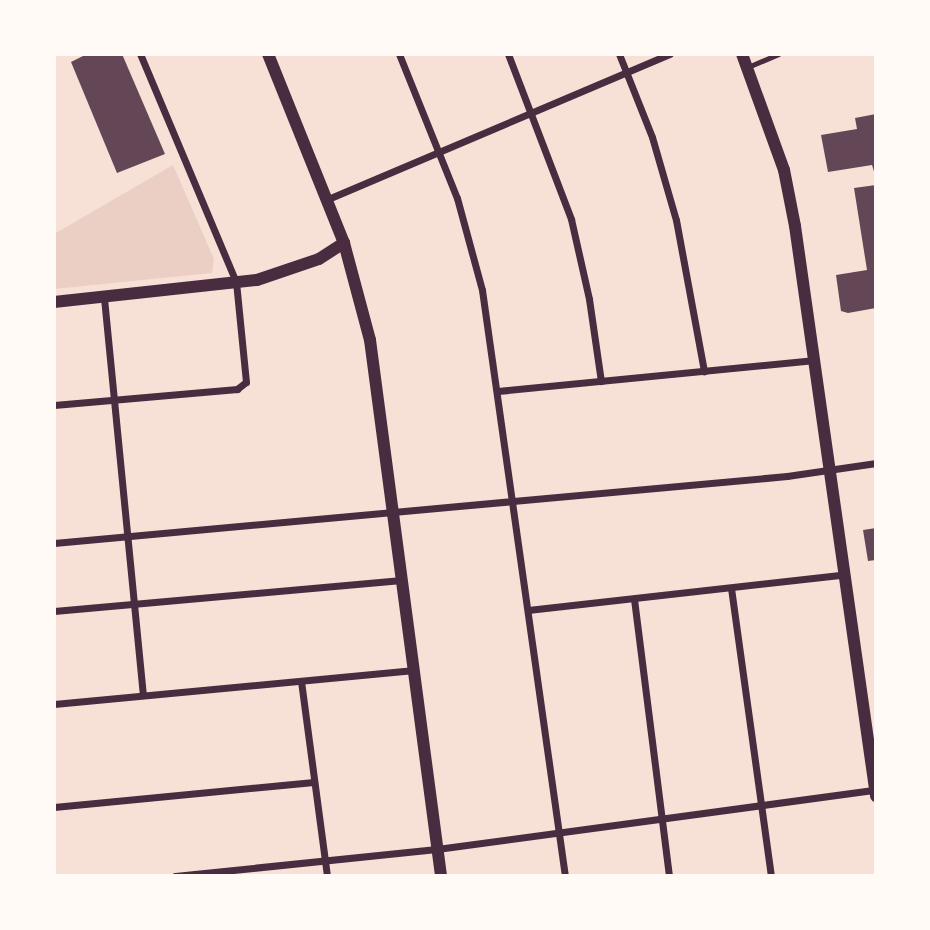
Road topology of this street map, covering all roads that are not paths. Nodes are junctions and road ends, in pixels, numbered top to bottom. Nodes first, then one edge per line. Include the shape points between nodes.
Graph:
1 (139, 54) edge
2 (268, 54) edge
3 (399, 54) edge
4 (508, 54) edge
5 (620, 54) edge
6 (670, 54) edge
7 (742, 54) edge
8 (778, 54) edge
9 (748, 67) junction
10 (628, 72) junction
11 (533, 112) junction
12 (440, 151) junction
13 (328, 199) junction
14 (344, 243) junction
15 (236, 282) junction
16 (104, 298) junction
17 (54, 302) edge
18 (812, 360) junction
19 (704, 371) junction
20 (601, 381) junction
21 (498, 391) junction
22 (114, 401) junction
23 (54, 405) edge
24 (876, 463) edge
25 (828, 472) junction
26 (513, 503) junction
27 (395, 514) junction
28 (127, 535) junction
29 (54, 543) edge
30 (842, 575) junction
31 (403, 580) junction
32 (731, 588) junction
33 (634, 598) junction
34 (134, 604) junction
35 (528, 610) junction
36 (54, 611) edge
37 (414, 670) junction
38 (300, 681) junction
39 (143, 695) junction
40 (54, 704) edge
41 (314, 782) junction
42 (875, 793) edge
43 (761, 805) junction
44 (54, 807) edge
45 (662, 819) junction
46 (559, 833) junction
47 (437, 849) junction
48 (325, 861) junction
49 (175, 876) edge
50 (327, 876) edge
51 (441, 876) edge
52 (565, 876) edge
53 (669, 876) edge
54 (771, 876) edge

1 - 15 street
2 - 13 street
3 - 12 street
4 - 11 street
5 - 10 street
6 - 10 street
7 - 9 street
8 - 9 lane
9 - 18 street via 784,170
10 - 11 street
10 - 19 street via 677,220
11 - 12 street
11 - 20 street via 571,219
12 - 13 street
12 - 21 street via 482,290
13 - 14 street
14 - 15 street via 319,259
14 - 27 street via 370,340
15 - 16 street
15 - 22 street via 247,378 243,386
16 - 17 street
16 - 22 street
18 - 19 street
18 - 25 street
19 - 20 street
20 - 21 street
21 - 26 street
22 - 23 street
22 - 28 street
24 - 25 street
25 - 26 street
25 - 30 street
26 - 27 street
26 - 35 street
27 - 28 street
27 - 31 street
28 - 29 street
28 - 34 street
30 - 32 street
30 - 42 street
31 - 34 street
31 - 37 street
32 - 33 street
32 - 43 street
33 - 35 street
33 - 45 street
34 - 36 street
34 - 39 street
35 - 46 street
37 - 38 street
37 - 47 street
38 - 39 street
38 - 41 street
39 - 40 street
41 - 44 street
41 - 48 street
42 - 43 street
43 - 45 street
43 - 54 street
45 - 46 street
45 - 53 street
46 - 47 street
46 - 52 street
47 - 48 street
47 - 51 street
48 - 49 street
48 - 50 street

